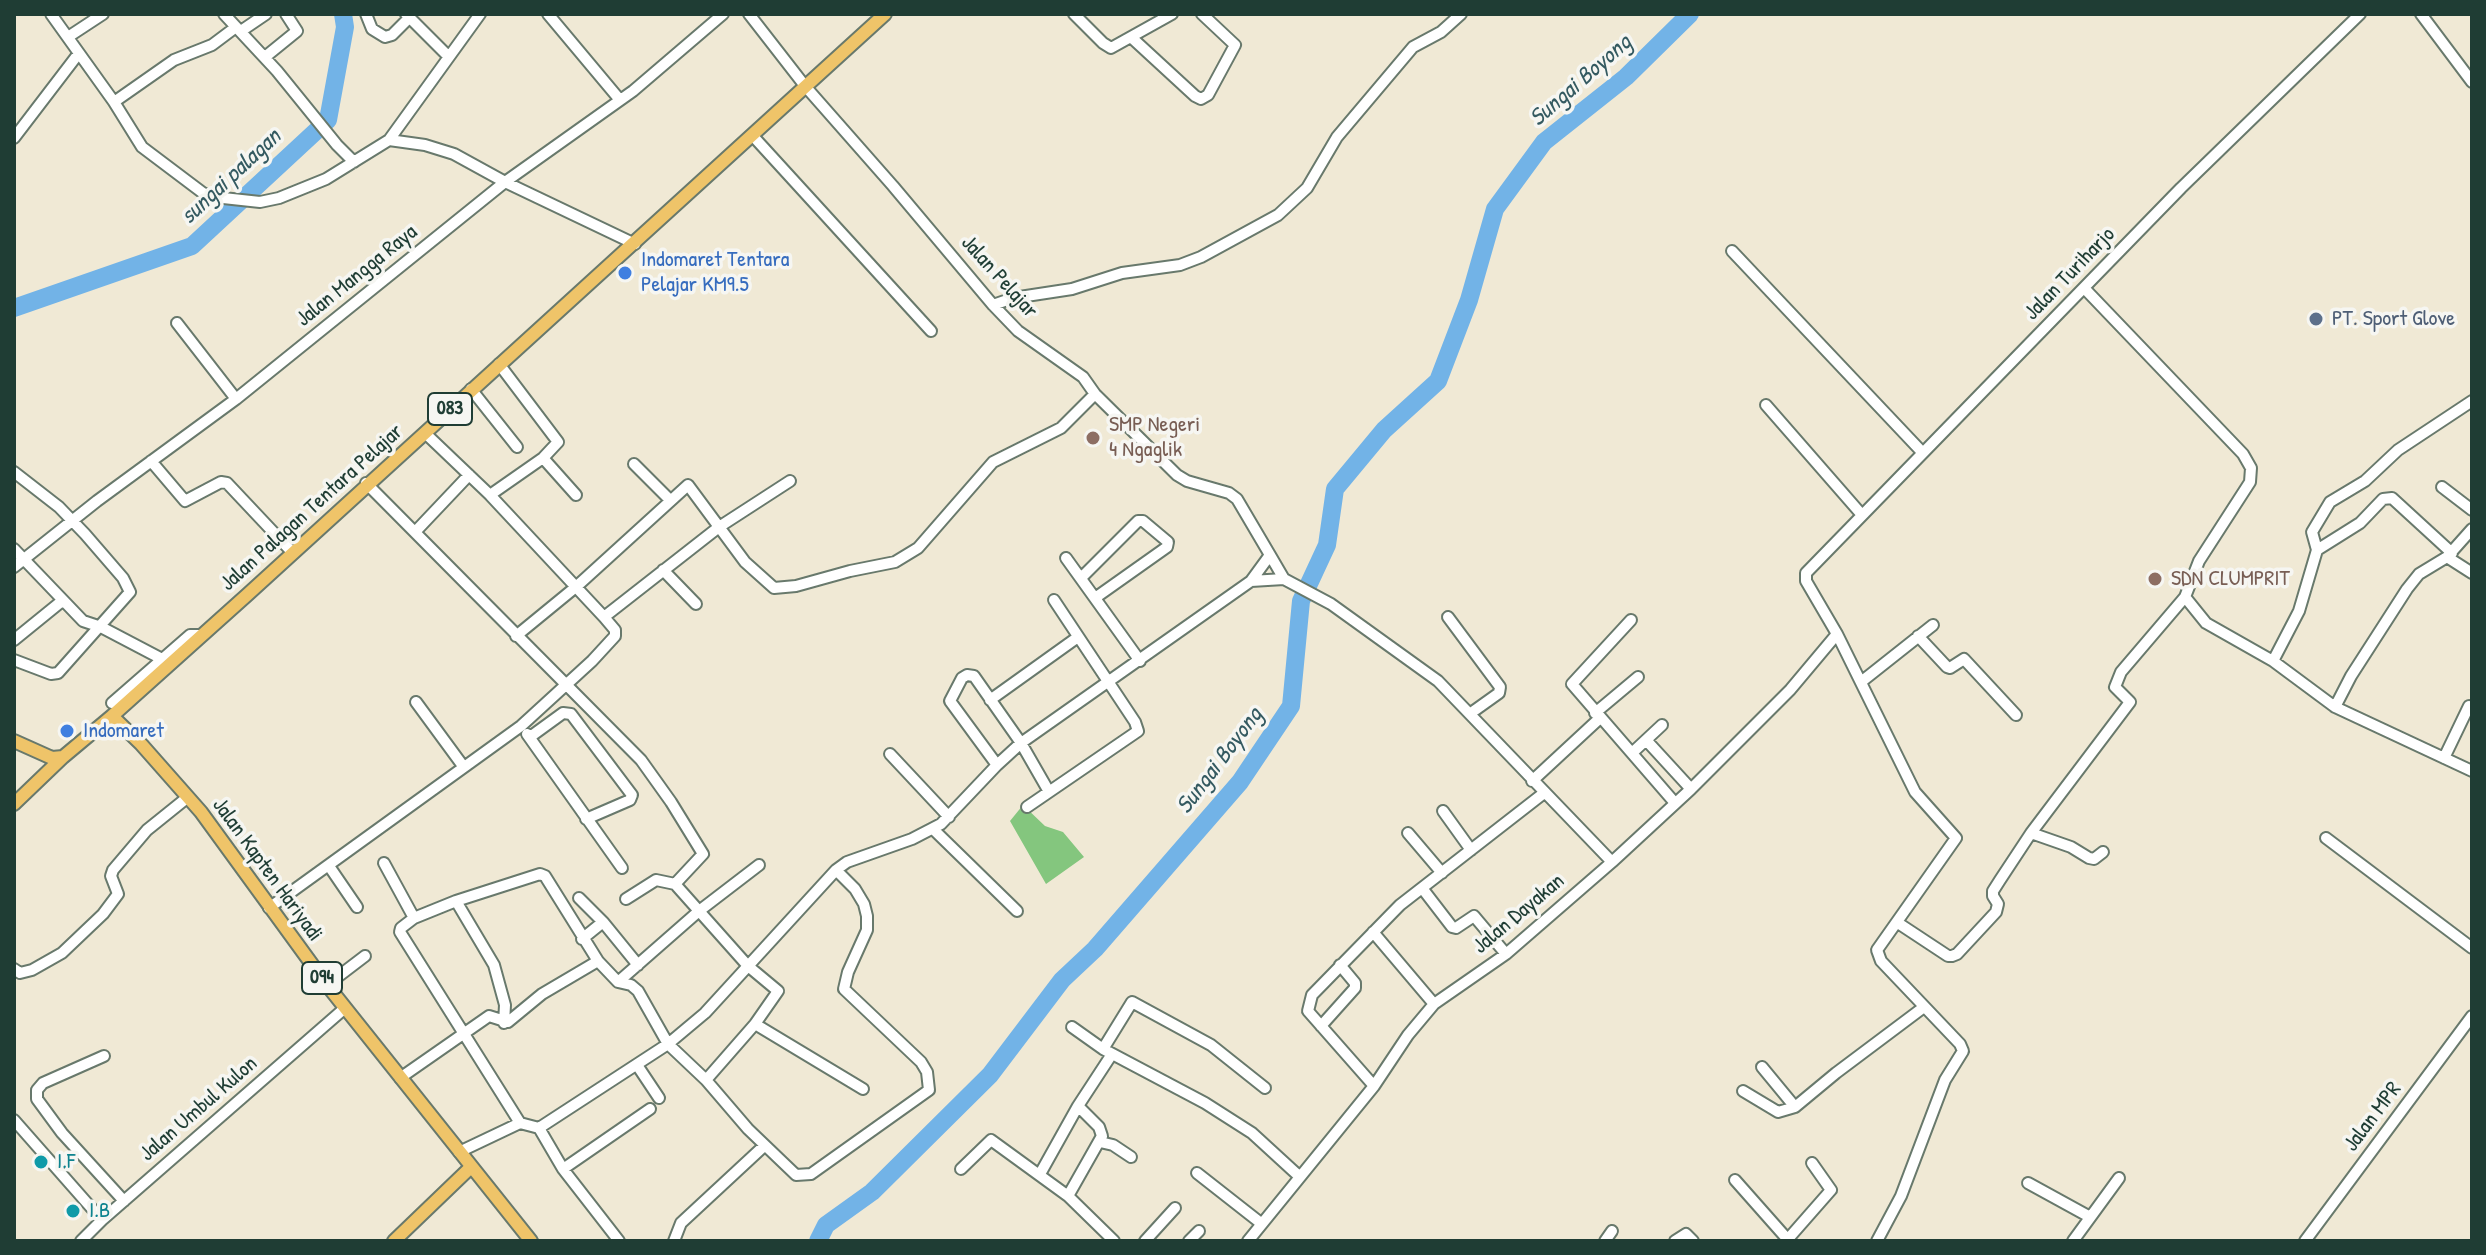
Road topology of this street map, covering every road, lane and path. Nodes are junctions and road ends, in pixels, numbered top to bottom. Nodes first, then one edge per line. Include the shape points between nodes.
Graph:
1 (51, 14) edge
2 (103, 14) edge
3 (224, 14) edge
4 (266, 14) edge
5 (286, 14) edge
6 (366, 14) edge
7 (480, 14) edge
8 (548, 14) edge
9 (723, 14) edge
10 (749, 14) edge
11 (885, 14) edge
12 (1074, 14) edge
13 (1172, 14) edge
14 (1202, 14) edge
15 (1461, 14) edge
16 (2360, 14) edge
17 (2421, 14) edge
18 (408, 16) edge
19 (239, 29) junction
20 (68, 37) junction
21 (1132, 38) junction
22 (79, 53) junction
23 (448, 56) junction
24 (265, 57) junction
25 (2472, 82) edge
26 (805, 86) junction
27 (620, 100) junction
28 (114, 102) junction
29 (752, 135) junction
30 (14, 138) edge
31 (389, 140) junction
32 (354, 162) junction
33 (505, 182) junction
34 (635, 244) junction
35 (1732, 251) dead end
36 (2085, 289) junction
37 (993, 305) junction
38 (177, 323) dead end
39 (931, 331) dead end
40 (499, 364) junction
41 (471, 389) junction
42 (1095, 394) junction
43 (236, 399) junction
44 (2472, 401) edge
45 (1766, 405) dead end
46 (425, 433) junction
47 (517, 447) dead end
48 (1922, 452) junction
49 (543, 458) junction
50 (151, 461) junction
51 (634, 464) dead end
52 (14, 472) edge
53 (469, 475) junction
54 (790, 481) dead end
55 (366, 483) junction
56 (2442, 487) dead end
57 (490, 495) junction
58 (576, 495) dead end
59 (670, 500) junction
60 (2472, 510) edge
61 (1862, 515) junction
62 (72, 521) junction
63 (719, 527) junction
64 (2472, 529) edge
65 (415, 532) junction
66 (14, 549) edge
67 (2317, 550) junction
68 (292, 552) junction
69 (1270, 555) junction
70 (2450, 555) junction
71 (25, 558) junction
72 (1066, 558) dead end
73 (14, 567) edge
74 (663, 570) junction
75 (2472, 573) edge
76 (1081, 578) junction
77 (1251, 581) junction
78 (1288, 581) junction
79 (577, 586) junction
80 (2185, 597) junction
81 (1095, 598) junction
82 (1054, 600) dead end
83 (62, 601) junction
84 (696, 604) dead end
85 (604, 617) junction
86 (1448, 617) dead end
87 (1631, 620) dead end
88 (1933, 625) dead end
89 (101, 627) junction
90 (1837, 634) junction
91 (201, 635) junction
92 (516, 636) junction
93 (1918, 636) junction
94 (1078, 637) junction
95 (14, 640) edge
96 (162, 659) junction
97 (14, 660) edge
98 (1140, 661) junction
99 (2273, 661) junction
100 (1638, 677) dead end
101 (1861, 682) junction
102 (1108, 683) junction
103 (565, 686) junction
104 (990, 700) junction
105 (416, 702) dead end
106 (2469, 706) dead end
107 (2335, 707) junction
108 (112, 710) junction
109 (1471, 713) junction
110 (2016, 715) dead end
111 (1597, 716) junction
112 (1662, 725) dead end
113 (521, 726) junction
114 (530, 737) junction
115 (1646, 740) junction
116 (14, 741) edge
117 (1021, 743) junction
118 (1632, 753) junction
119 (890, 754) dead end
120 (63, 757) junction
121 (2444, 758) junction
122 (997, 765) junction
123 (463, 766) junction
124 (2472, 771) edge
125 (1532, 781) junction
126 (1691, 789) junction
127 (1048, 790) junction
128 (1544, 793) junction
129 (188, 797) junction
130 (1675, 803) junction
131 (14, 804) edge
132 (1027, 807) dead end
133 (1443, 811) dead end
134 (949, 817) junction
135 (586, 819) junction
136 (933, 829) junction
137 (1408, 833) dead end
138 (2031, 833) junction
139 (2326, 838) dead end
140 (1471, 850) junction
141 (2103, 852) dead end
142 (1612, 862) junction
143 (384, 863) dead end
144 (759, 865) dead end
145 (329, 866) junction
146 (622, 868) dead end
147 (836, 870) junction
148 (1442, 873) junction
149 (675, 884) junction
150 (1422, 888) junction
151 (579, 898) dead end
152 (626, 899) dead end
153 (456, 901) junction
154 (357, 907) dead end
155 (269, 908) junction
156 (699, 911) junction
157 (1017, 911) dead end
158 (414, 918) junction
159 (603, 922) junction
160 (1898, 923) junction
161 (1373, 932) junction
162 (582, 939) junction
163 (2472, 948) edge
164 (1506, 954) junction
165 (365, 956) dead end
166 (598, 961) junction
167 (638, 965) junction
168 (1340, 965) junction
169 (748, 966) junction
170 (14, 969) edge
171 (618, 982) junction
172 (327, 985) junction
173 (1434, 1004) junction
174 (1924, 1007) junction
175 (345, 1008) junction
176 (2472, 1016) edge
177 (504, 1023) junction
178 (755, 1024) junction
179 (1321, 1026) junction
180 (1072, 1027) dead end
181 (463, 1032) junction
182 (668, 1044) junction
183 (1108, 1051) junction
184 (104, 1056) dead end
185 (637, 1065) junction
186 (1762, 1067) dead end
187 (400, 1078) junction
188 (706, 1080) junction
189 (1374, 1086) junction
190 (1265, 1088) dead end
191 (863, 1089) dead end
192 (1743, 1091) dead end
193 (659, 1098) dead end
194 (1078, 1106) junction
195 (1795, 1107) junction
196 (650, 1109) dead end
197 (14, 1120) edge
198 (520, 1123) junction
199 (539, 1128) junction
200 (1100, 1142) junction
201 (764, 1146) junction
202 (459, 1152) junction
203 (1131, 1157) dead end
204 (1812, 1163) dead end
205 (471, 1167) junction
206 (563, 1169) junction
207 (961, 1169) dead end
208 (1197, 1173) dead end
209 (1040, 1174) junction
210 (1300, 1177) junction
211 (2119, 1178) dead end
212 (1735, 1180) dead end
213 (2028, 1183) dead end
214 (1068, 1196) junction
215 (124, 1201) junction
216 (1175, 1208) dead end
217 (2090, 1217) junction
218 (102, 1220) junction
219 (1262, 1224) junction
220 (1199, 1231) dead end
221 (1612, 1231) dead end
222 (1788, 1240) edge
223 (81, 1241) edge
224 (394, 1241) edge
225 (531, 1241) edge
226 (619, 1241) edge
227 (674, 1241) edge
228 (1114, 1241) edge
229 (1145, 1241) edge
230 (1189, 1241) edge
231 (1248, 1241) edge
232 (1605, 1241) edge
233 (1675, 1241) edge
234 (1693, 1241) edge
235 (1877, 1241) edge
236 (2073, 1241) edge
237 (2305, 1241) edge

1 - 20 street
2 - 20 street
3 - 19 street
4 - 19 street
5 - 24 street via 297,31
6 - 18 street via 372,29 385,37
7 - 23 street
8 - 27 street
9 - 27 street, Jalan Mangga Raya
10 - 26 street, Jalan Pelajar
11 - 26 main road, Jalan Palagan Tentara Pelajar / 083
12 - 21 street via 1111,48
13 - 21 street
14 - 21 street via 1235,45 1201,99
15 - 37 street via 1413,47 1337,137 1307,188 1278,215 1180,265 1122,273
16 - 36 street, Jalan Turiharjo
17 - 25 street
18 - 23 street
19 - 24 street
19 - 28 street via 174,60
20 - 22 street
22 - 28 street
22 - 30 street
23 - 31 street
24 - 32 street
26 - 29 main road, Jalan Palagan Tentara Pelajar / 083
26 - 37 street, Jalan Pelajar
27 - 33 street, Jalan Mangga Raya
28 - 32 street via 152,156 203,193 227,200 279,198
29 - 34 main road, Jalan Palagan Tentara Pelajar / 083
29 - 39 street
31 - 32 street
31 - 33 street via 454,154
33 - 34 street
33 - 43 street, Jalan Mangga Raya
34 - 40 main road, Jalan Palagan Tentara Pelajar / 083
35 - 48 street
36 - 48 street, Jalan Turiharjo
36 - 80 street via 2251,468 2250,482 2199,561
37 - 42 street, Jalan Pelajar via 1018,331 1083,377
38 - 43 street
40 - 41 main road, Jalan Palagan Tentara Pelajar / 083
40 - 49 street via 557,440
41 - 46 main road, Jalan Palagan Tentara Pelajar / 083
41 - 47 street
42 - 63 street via 1061,428 993,462 918,548 895,562 774,588
42 - 69 street, Jalan Pelajar via 1177,475 1237,499
43 - 50 street, Jalan Mangga Raya
44 - 67 street via 2330,502 2312,532
45 - 61 street
46 - 53 street
46 - 55 main road, Jalan Palagan Tentara Pelajar / 083
48 - 61 street, Jalan Turiharjo
49 - 57 street
49 - 58 street
50 - 62 street, Jalan Mangga Raya
50 - 68 street via 185,501 227,483
51 - 59 street
52 - 62 street
53 - 57 street
53 - 65 street
54 - 63 street
55 - 65 street
55 - 68 main road, Jalan Palagan Tentara Pelajar / 083
56 - 60 street
57 - 79 street
59 - 63 street via 688,485
59 - 79 street
61 - 90 street, Jalan Turiharjo via 1810,570 1806,581
62 - 71 street, Jalan Mangga Raya
62 - 89 street via 129,586 130,592
63 - 74 street
64 - 70 street
65 - 92 street
66 - 71 street
67 - 70 street via 2360,523 2388,497
67 - 99 street via 2299,611
68 - 91 main road, Jalan Palagan Tentara Pelajar / 083
69 - 77 street
69 - 78 street, Jalan Pelajar
70 - 75 street
70 - 107 street via 2419,574 2407,589
71 - 73 street, Jalan Mangga Raya
71 - 83 street
72 - 76 street
74 - 84 street
74 - 85 street
76 - 81 street
76 - 81 street via 1138,521 1168,542
77 - 78 street
77 - 98 street
78 - 109 street via 1420,666
79 - 85 street
79 - 92 street
80 - 99 street via 2206,623
80 - 138 street via 2121,672 2115,687 2130,702
81 - 98 street
82 - 94 street
83 - 89 street via 83,621
83 - 95 street
85 - 103 street via 615,636
86 - 109 street via 1500,687
87 - 111 street via 1572,681
88 - 93 street
89 - 96 street
89 - 97 street via 58,673
90 - 101 street
90 - 126 street, Jalan Dayakan via 1790,690
91 - 96 street via 190,635
91 - 108 main road, Jalan Palagan Tentara Pelajar / 083
92 - 103 street
93 - 101 street
93 - 110 street via 1950,668 1964,659
94 - 102 street
94 - 104 street
96 - 108 street
98 - 102 street
99 - 107 street
100 - 111 street
101 - 160 street via 1915,792 1956,838
102 - 117 street
102 - 127 street via 1138,731
103 - 113 street
103 - 149 street via 641,760 703,854
104 - 117 street
104 - 122 street via 970,674 962,678 950,701
105 - 123 street
106 - 121 street
107 - 121 street
108 - 120 main road, Jalan Palagan Tentara Pelajar / 083
108 - 129 main road, Jalan Kapten Hariyadi / 094
109 - 125 street
111 - 118 street
111 - 125 street
112 - 115 street
113 - 114 street
113 - 123 street
114 - 135 street
114 - 135 street via 563,713 571,714 632,795
115 - 118 street
115 - 126 street
116 - 120 main road via 52,758
117 - 122 street
117 - 127 street
118 - 130 street
119 - 134 street
120 - 131 main road, Jalan Palagan Tentara Pelajar / 083
121 - 124 street
122 - 134 street
123 - 145 street
125 - 128 street
126 - 130 street, Jalan Dayakan
127 - 132 street
128 - 140 street
128 - 142 street
129 - 155 main road, Jalan Kapten Hariyadi / 094
129 - 170 street via 147,830 113,870 118,894 103,914 62,953 32,970
130 - 142 street, Jalan Dayakan
133 - 140 street
134 - 136 street
135 - 146 street
136 - 147 street
136 - 157 street
137 - 148 street
138 - 141 street via 2089,858
138 - 160 street via 1993,891 1996,912 1957,954 1948,956
139 - 163 street
140 - 148 street
142 - 164 street, Jalan Dayakan
143 - 158 street
144 - 156 street
145 - 154 street
145 - 155 street
147 - 169 street
147 - 201 street via 855,889 867,916 867,930 844,989 921,1062 929,1090 811,1174 796,1175
148 - 150 street
149 - 152 street via 656,880
149 - 156 street
150 - 161 street
150 - 164 street via 1452,927 1474,916
151 - 159 street
153 - 158 street
153 - 162 street via 543,874
153 - 177 street via 494,965 505,1005
155 - 172 main road, Jalan Kapten Hariyadi / 094
156 - 167 street
156 - 169 street
158 - 181 street via 400,932
159 - 162 street
159 - 167 street
160 - 174 street via 1878,956
161 - 168 street
161 - 173 street
162 - 166 street
164 - 173 street, Jalan Dayakan
165 - 172 street
166 - 171 street
166 - 177 street
167 - 171 street
168 - 179 street via 1308,1005
168 - 179 street via 1355,988
169 - 178 street via 778,991
169 - 182 street
171 - 182 street via 638,991
172 - 175 main road, Jalan Kapten Hariyadi / 094
173 - 189 street, Jalan Dayakan
174 - 195 street
174 - 235 street via 1963,1051 1945,1080 1901,1196
175 - 187 main road, Jalan Kapten Hariyadi / 094
175 - 215 street, Jalan Umbul Kulon
176 - 237 street, Jalan MPR
177 - 181 street via 492,1015
178 - 188 street
178 - 191 street
179 - 189 street
180 - 183 street
181 - 187 street
181 - 198 street
182 - 185 street
182 - 188 street
183 - 190 street via 1132,1002 1211,1045
183 - 194 street
183 - 210 street via 1252,1133
184 - 215 street via 43,1083 37,1099
185 - 193 street
185 - 199 street
186 - 195 street
187 - 202 main road, Jalan Kapten Hariyadi / 094
188 - 201 street
189 - 210 street, Jalan Dayakan
192 - 195 street via 1778,1112
194 - 200 street via 1102,1130
194 - 209 street
196 - 206 street
197 - 218 street
198 - 199 street
198 - 202 street
199 - 206 street
200 - 203 street
200 - 214 street
201 - 227 street via 681,1223
202 - 205 main road, Jalan Kapten Hariyadi / 094
204 - 222 street via 1831,1190
205 - 224 main road
205 - 225 main road, Jalan Kapten Hariyadi / 094
206 - 226 street
207 - 209 street via 991,1140
208 - 219 street
209 - 214 street
210 - 219 street, Jalan Dayakan
211 - 217 street
212 - 222 street
213 - 217 street
214 - 228 street
215 - 218 street, Jalan Umbul Kulon
216 - 229 street
217 - 236 street
218 - 223 street, Jalan Umbul Kulon
219 - 231 street, Jalan Dayakan
220 - 230 street
221 - 232 street
233 - 234 street via 1686,1234

